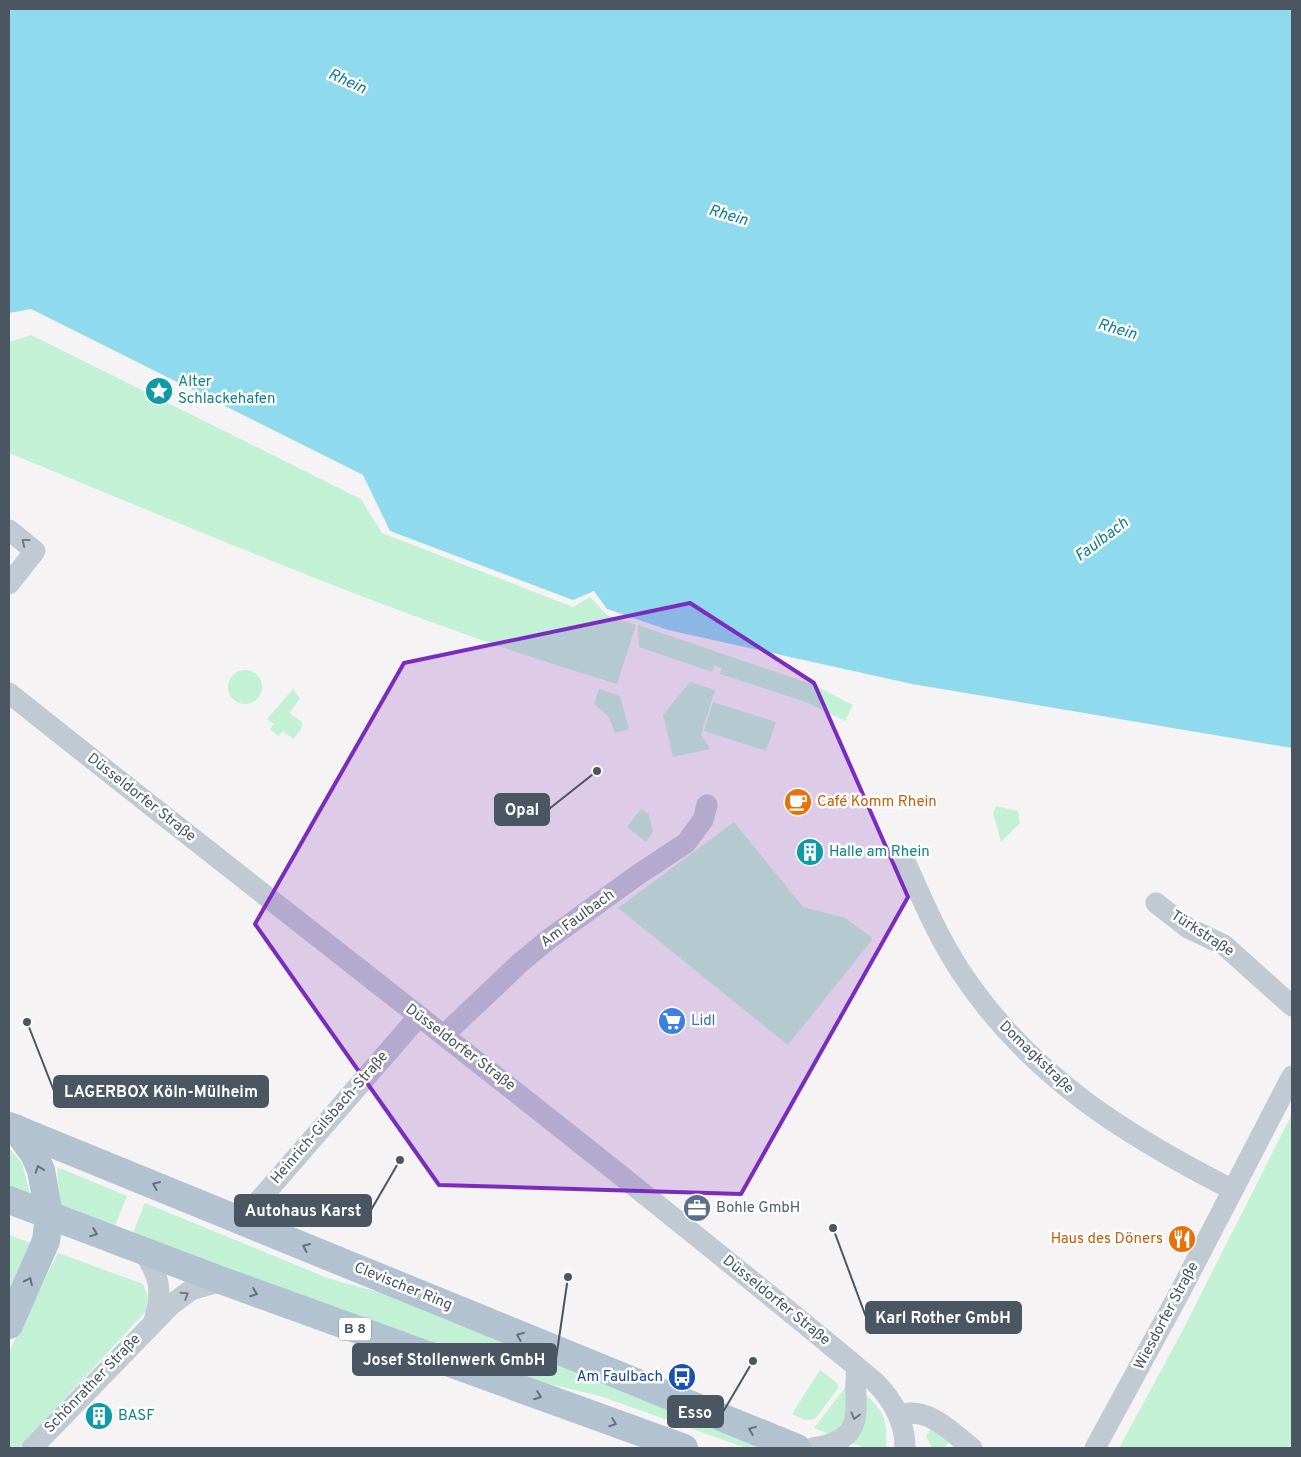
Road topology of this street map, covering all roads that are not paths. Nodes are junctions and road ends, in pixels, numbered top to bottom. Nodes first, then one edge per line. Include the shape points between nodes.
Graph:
1 (9, 530) edge
2 (9, 584) edge
3 (9, 693) edge
4 (707, 806) dead end
5 (905, 861) dead end
6 (1156, 903) dead end
7 (1292, 1006) edge
8 (418, 1016) junction
9 (445, 1034) junction
10 (1292, 1076) edge
11 (12, 1127) edge
12 (1233, 1190) junction
13 (9, 1200) edge
14 (49, 1215) junction
15 (242, 1220) junction
16 (142, 1251) junction
17 (223, 1281) junction
18 (154, 1320) junction
19 (9, 1325) edge
20 (857, 1368) junction
21 (900, 1420) junction
22 (32, 1448) edge
23 (684, 1448) edge
24 (797, 1448) edge
25 (813, 1448) edge
26 (905, 1448) edge
27 (920, 1448) edge
28 (972, 1448) edge
29 (1095, 1448) edge

2 -> 1 street via 35,551
3 - 8 street, Düsseldorfer Straße
4 - 9 street, Am Faulbach via 703,820 686,843 549,939
5 - 12 street, Domagkstraße via 937,931 960,971 1018,1044 1067,1090 1117,1126
6 - 7 street, Türkstraße via 1188,928 1224,945
8 - 9 street, Düsseldorfer Straße
8 - 15 street, Heinrich-Gilsbach-Straße
9 - 20 street, Düsseldorfer Straße
10 - 12 street, Wiesdorfer Straße
14 -> 11 main road via 34,1154
15 -> 11 main road, Clevischer Ring
12 - 29 street, Wiesdorfer Straße
13 - 14 main road, B 8
14 -> 16 main road, B 8
19 -> 14 main road via 46,1242
24 -> 15 main road, Clevischer Ring
16 - 17 main road, B 8
16 - 18 street via 159,1284 160,1302
18 -> 17 street, Schönrather Straße via 191,1290
17 -> 23 main road, B 8
18 - 22 street, Schönrather Straße
20 - 21 street, Düsseldorfer Straße via 882,1390
20 -> 25 street via 855,1421 836,1442
21 - 26 street, Düsseldorfer Straße
21 - 27 street
21 - 28 street via 910,1411 926,1415

